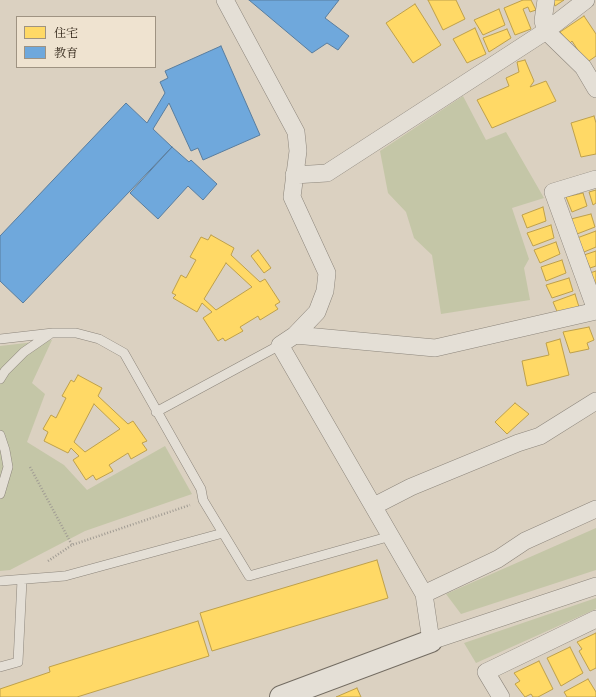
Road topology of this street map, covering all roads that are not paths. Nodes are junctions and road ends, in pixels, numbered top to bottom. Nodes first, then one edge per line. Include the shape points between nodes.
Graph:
1 (225, 0) edge
2 (546, 0) edge
3 (586, 0) edge
4 (546, 32) junction
5 (596, 89) edge
6 (294, 175) junction
7 (596, 179) edge
8 (596, 311) edge
9 (53, 332) junction
10 (295, 335) junction
11 (0, 339) edge
12 (280, 345) junction
13 (0, 380) edge
14 (596, 401) edge
15 (156, 412) junction
16 (0, 435) edge
17 (0, 494) edge
18 (374, 506) junction
19 (596, 509) edge
20 (223, 533) junction
21 (391, 536) junction
22 (22, 580) junction
23 (0, 581) edge
24 (596, 586) edge
25 (424, 594) junction
26 (596, 619) edge
27 (431, 641) junction
28 (0, 667) edge
29 (281, 697) edge
30 (501, 697) edge

1 - 6 street via 296,132 298,151
2 - 4 street via 543,21
3 - 4 street
4 - 5 street via 583,67
4 - 6 street via 327,172
6 - 10 street via 292,197 328,273 317,312
7 - 8 street via 553,192
8 - 10 street via 435,348
9 - 11 lane
9 - 13 lane via 24,352 5,371
9 - 15 lane via 76,333 99,340 124,353
10 - 12 street
12 - 15 lane
12 - 18 street
14 - 18 street via 540,436 411,487
15 - 20 lane via 201,489 203,500
16 - 17 lane via 8,467
18 - 21 street
19 - 25 street via 525,541 498,559
20 - 21 lane via 249,576
20 - 22 lane via 65,576
21 - 25 street
22 - 23 lane
22 - 28 lane via 18,662
24 - 27 street
25 - 27 street
26 - 30 street via 486,672
27 - 29 street

